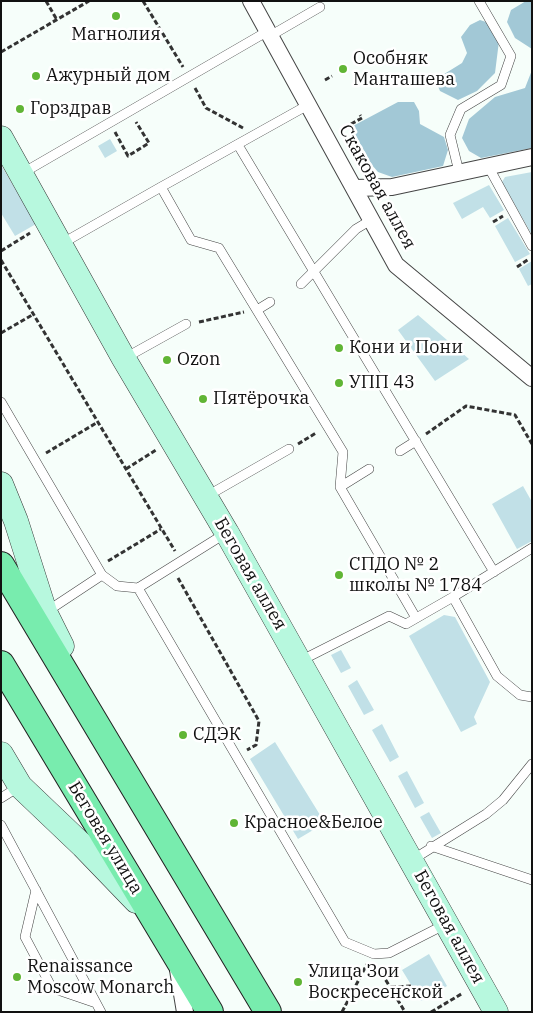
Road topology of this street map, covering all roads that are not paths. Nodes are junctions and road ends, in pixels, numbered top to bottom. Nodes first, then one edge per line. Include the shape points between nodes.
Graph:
1 (251, 1) edge
2 (479, 1) edge
3 (320, 7) dead end
4 (269, 34) junction
5 (308, 105) junction
6 (1, 138) edge
7 (238, 144) junction
8 (532, 157) edge
9 (488, 166) junction
10 (459, 172) junction
11 (21, 174) junction
12 (162, 188) junction
13 (355, 188) junction
14 (371, 220) junction
15 (60, 244) junction
16 (532, 246) edge
17 (314, 271) junction
18 (301, 284) dead end
19 (270, 302) dead end
20 (257, 310) junction
21 (186, 324) road end
22 (124, 358) junction
23 (532, 378) edge
24 (1, 402) edge
25 (416, 441) junction
26 (289, 449) road end
27 (400, 451) dead end
28 (369, 469) dead end
29 (1, 484) edge
30 (340, 487) junction
31 (206, 497) junction
32 (227, 533) junction
33 (532, 548) edge
34 (1, 565) edge
35 (100, 571) junction
36 (494, 572) junction
37 (138, 588) junction
38 (453, 597) junction
39 (45, 612) junction
40 (416, 618) junction
41 (300, 661) junction
42 (1, 664) edge
43 (532, 697) edge
44 (1, 754) edge
45 (115, 758) junction
46 (532, 764) edge
47 (11, 792) edge
48 (1, 807) edge
49 (1, 825) edge
50 (432, 846) junction
51 (412, 861) junction
52 (532, 880) edge
53 (36, 890) junction
54 (154, 919) junction
55 (447, 923) junction
56 (175, 956) junction
57 (96, 1003) junction
58 (101, 1012) edge
59 (185, 1012) edge
60 (210, 1012) edge
61 (268, 1012) edge
62 (496, 1012) edge

1 - 4 street, Скаковая аллея
2 - 10 lane via 512,56 501,85 461,109 450,135
3 - 4 lane
4 - 5 street, Скаковая аллея
4 - 11 lane
5 - 7 lane
5 - 13 street, Скаковая аллея
6 - 11 street, Беговая аллея
7 - 12 lane
7 - 17 lane
8 - 9 street
9 - 10 street
9 - 16 lane
10 - 13 street via 392,187
11 - 15 street, Беговая аллея
12 - 15 lane
12 - 20 lane via 191,240 219,248
13 - 14 street, Скаковая аллея
14 - 17 lane via 356,229
14 - 23 street, Скаковая аллея via 393,260 406,274
15 - 22 street, Беговая аллея
17 - 18 lane
17 - 25 lane
19 - 20 lane
20 - 30 lane via 343,452
21 - 22 lane
22 - 31 street, Беговая аллея
24 - 35 lane
25 - 27 lane
25 - 36 lane
26 - 31 lane
28 - 30 lane
29 - 39 street
30 - 40 lane
31 - 32 street, Беговая аллея
32 - 37 lane
32 - 41 street, Беговая аллея
33 - 36 lane
34 - 45 main road
35 - 37 lane via 117,586
35 - 39 lane
36 - 38 lane
37 - 55 lane via 346,942 370,953 389,953
38 - 40 lane
38 - 43 lane via 497,676 520,695
39 - 45 street
40 - 41 lane via 406,624 389,616
41 - 51 street, Беговая аллея
42 - 54 main road, Беговая улица
44 - 47 street
45 - 61 main road
46 - 50 lane via 503,800 486,814
47 - 48 lane
47 - 54 street via 83,846
49 - 53 lane
50 - 51 lane
50 - 52 lane
51 - 55 street, Беговая аллея
53 - 57 lane
53 - 57 lane via 25,937 52,988
54 - 56 main road, Беговая улица
55 - 62 street, Беговая аллея
56 - 59 street
56 - 60 main road, Беговая улица
57 - 58 lane

